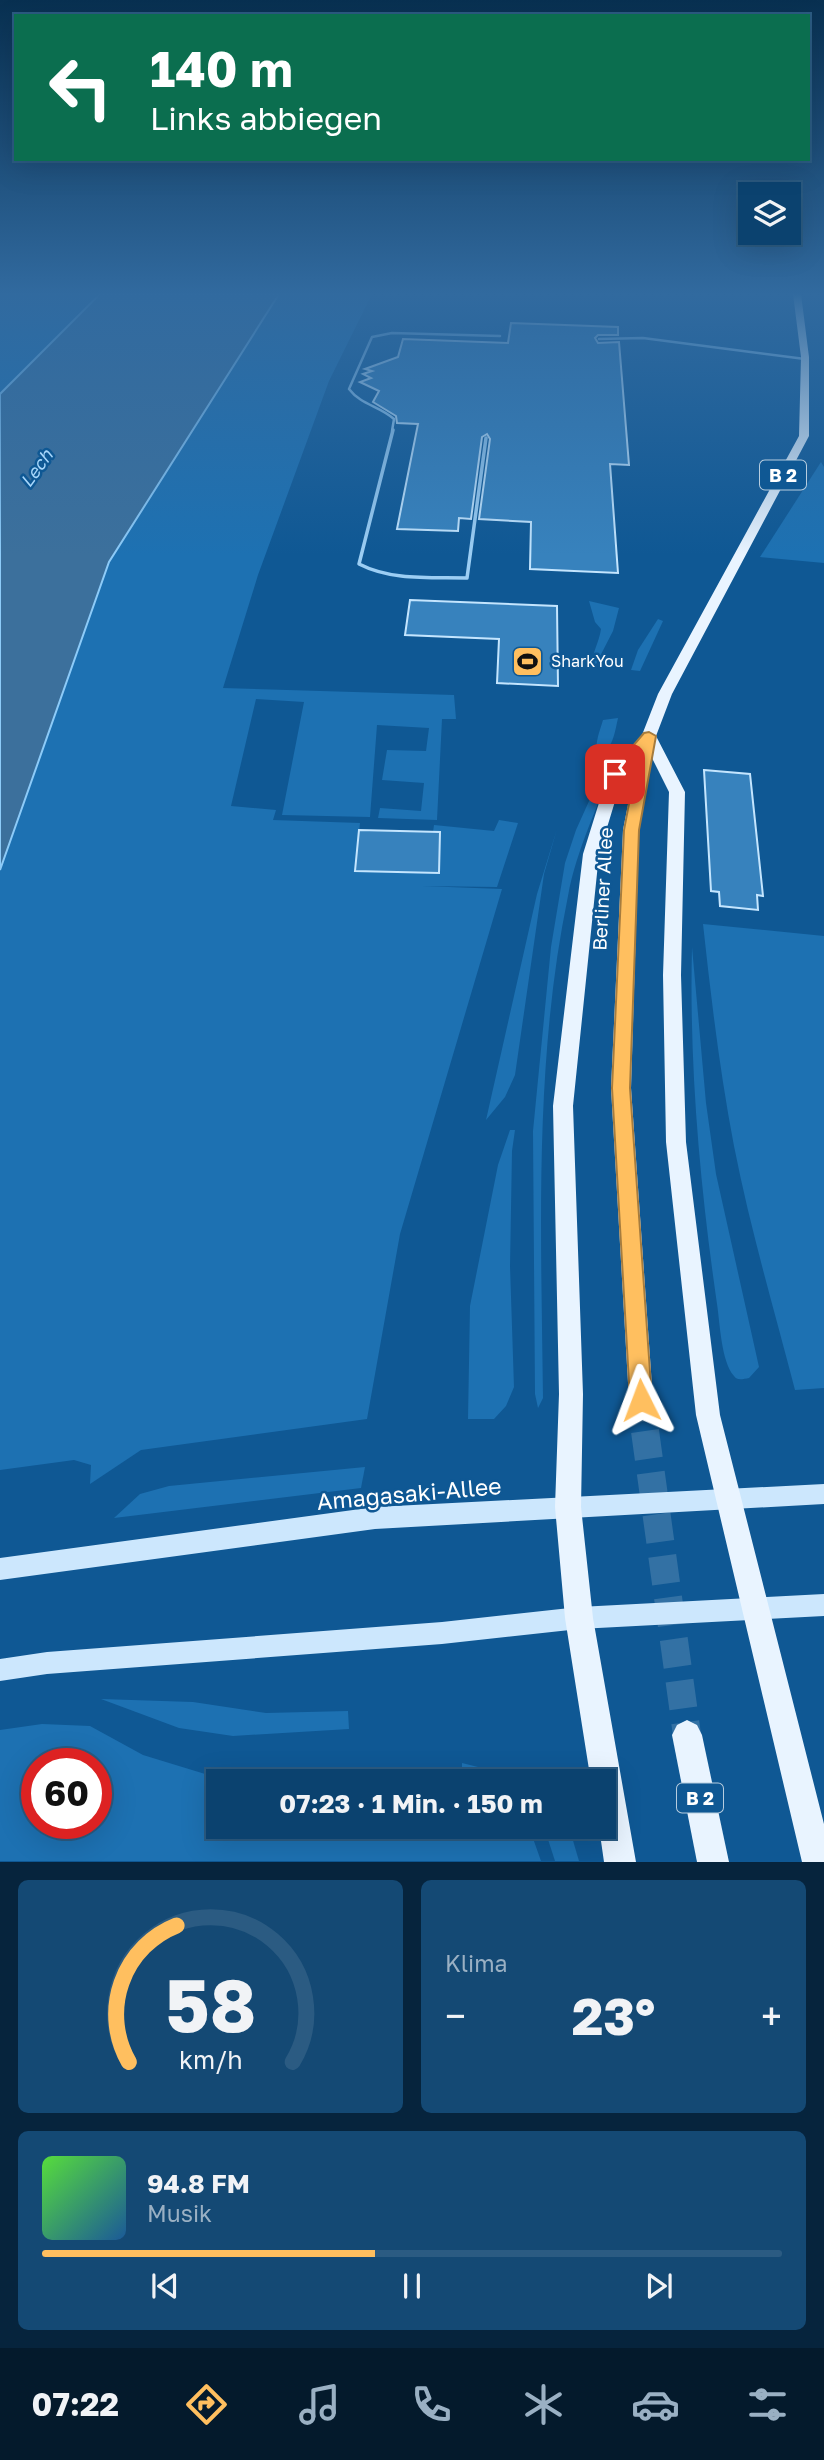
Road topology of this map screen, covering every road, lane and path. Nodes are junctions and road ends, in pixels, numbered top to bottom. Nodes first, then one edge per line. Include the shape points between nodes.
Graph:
1 (353, 381) edge
2 (805, 381) edge
3 (486, 438) dead end
4 (649, 736) junction
5 (641, 1400) tunnel mouth
6 (824, 1494) edge
7 (727, 1499) junction
8 (568, 1507) junction
9 (0, 1569) edge
10 (824, 1605) edge
11 (757, 1610) junction
12 (579, 1618) junction
13 (0, 1670) edge
14 (687, 1735) tunnel mouth
15 (620, 1861) edge
16 (713, 1861) edge
17 (818, 1861) edge

1 - 3 lane via 349,389 355,398 394,419 359,564 367,570 467,578
2 - 4 main road, Berliner Allee / B 2 via 804,436 664,694
4 - 5 main road, Berliner Allee / B 2 via 631,830 621,1088
4 - 7 main road via 677,792 672,975 677,1142 708,1415
4 - 8 main road via 615,774 591,854 563,1106 571,1405
6 - 7 main road, Amagasaki-Allee
7 - 8 main road, Amagasaki-Allee
7 - 11 main road
8 - 9 main road, Amagasaki-Allee via 375,1518
8 - 12 main road
10 - 11 main road
11 - 12 main road
11 - 17 main road
12 - 13 main road
12 - 15 main road
14 - 16 main road, B 2

